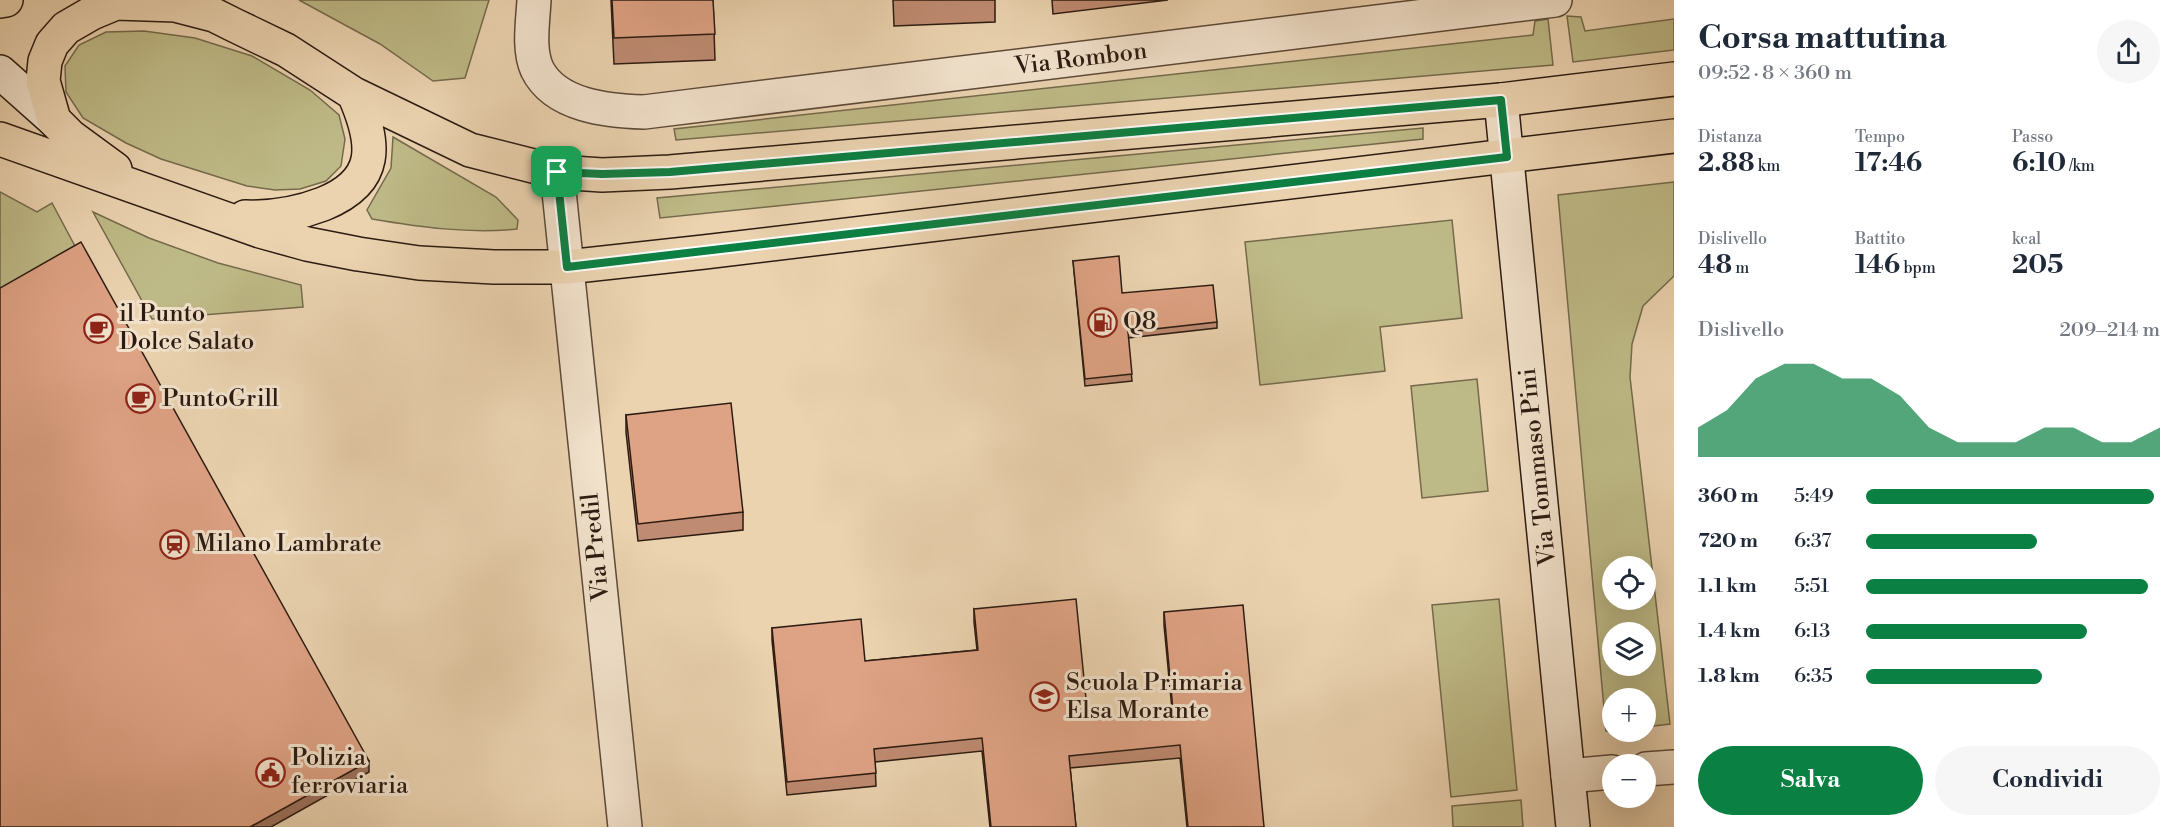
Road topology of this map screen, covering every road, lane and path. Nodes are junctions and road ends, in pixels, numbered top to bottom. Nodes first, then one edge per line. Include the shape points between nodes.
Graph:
1 (6, 0) edge
2 (534, 0) edge
3 (1555, 0) edge
4 (0, 1) edge
5 (184, 5) edge
6 (1406, 10) edge
7 (0, 72) edge
8 (1674, 79) edge
9 (354, 94) junction
10 (1501, 100) junction
11 (54, 120) junction
12 (1674, 136) edge
13 (0, 139) edge
14 (1507, 157) junction
15 (557, 172) junction
16 (157, 196) junction
17 (207, 214) junction
18 (567, 267) junction
19 (1674, 766) edge
20 (1656, 768) edge
21 (1602, 773) edge
22 (1568, 776) junction
23 (625, 827) edge
24 (1573, 827) edge

1 - 4 main road
2 - 6 street, Via Rombon via 532,48 537,68 549,84 587,105 644,112
3 - 6 street, Via Rombon
5 - 9 main road via 286,50
5 - 11 main road via 116,3 66,28 52,44 45,62 44,81
7 - 11 street
8 - 10 main road
9 - 15 main road via 470,150
9 - 17 main road via 369,139 369,159 358,184 342,196 287,215
10 - 14 street
10 - 15 main road via 670,172
11 - 16 main road via 98,158
12 - 14 main road
13 - 16 main road
14 - 18 main road
14 - 22 street, Via Tommaso Pini
15 - 18 street, Via Predil
16 - 17 main road
17 - 18 main road via 307,244 358,254 440,264
18 - 23 street, Via Predil
19 - 20 street
21 - 22 street
22 - 24 street, Via Tommaso Pini

